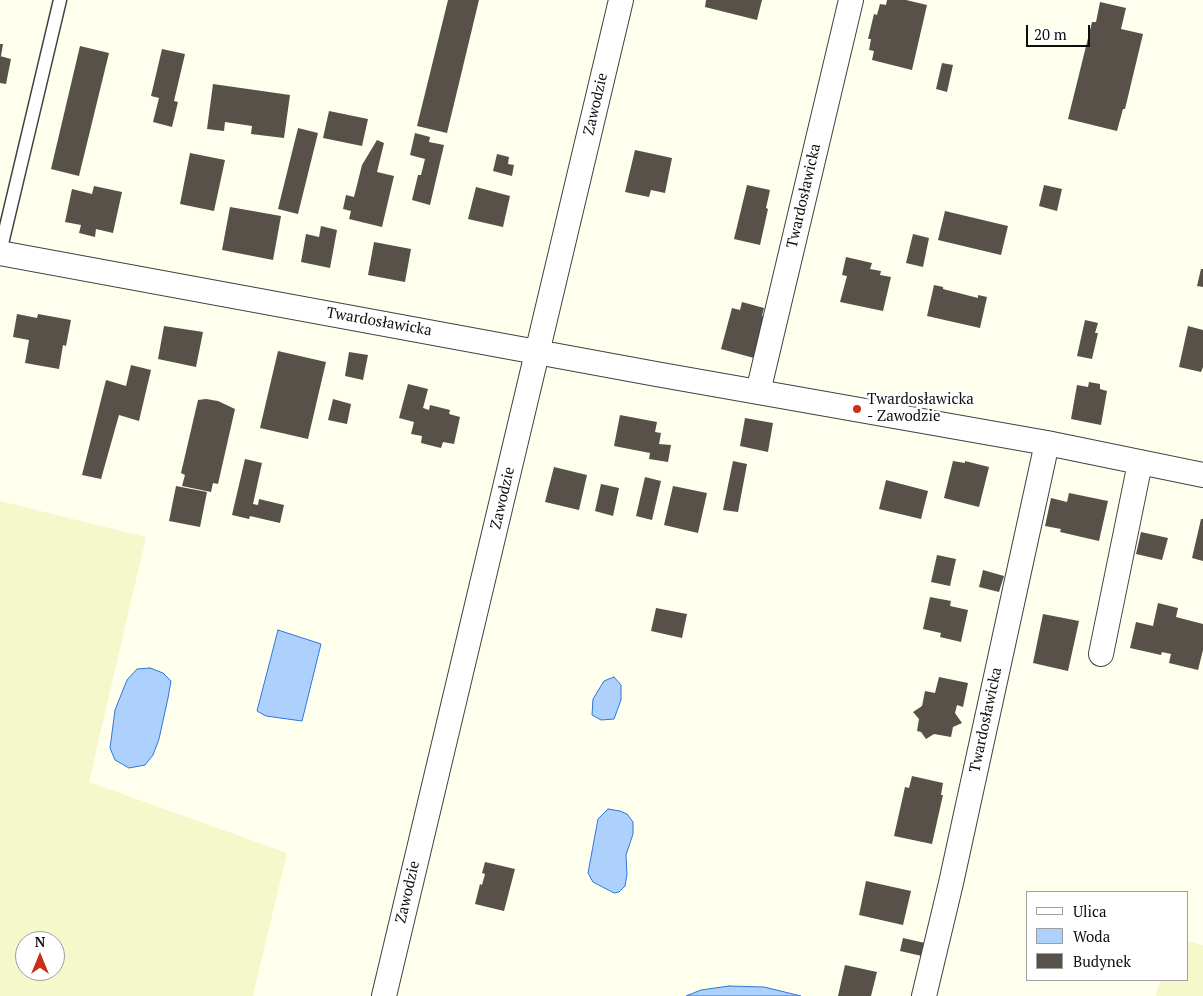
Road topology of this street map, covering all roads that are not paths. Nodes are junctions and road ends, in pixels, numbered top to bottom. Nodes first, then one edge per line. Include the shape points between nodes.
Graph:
1 (60, 0) edge
2 (621, 0) edge
3 (851, 0) edge
4 (0, 252) edge
5 (538, 351) junction
6 (758, 392) junction
7 (1047, 443) junction
8 (1140, 463) junction
9 (1203, 475) edge
10 (1101, 654) dead end
11 (384, 996) edge
12 (924, 996) edge

1 - 4 lane
2 - 5 street, Zawodzie
3 - 6 street, Twardosławicka
4 - 5 street, Twardosławicka
5 - 6 street, Twardosławicka
5 - 11 street, Zawodzie
6 - 7 street, Twardosławicka
7 - 8 street, Twardosławicka
7 - 12 street, Twardosławicka
8 - 9 street, Twardosławicka
8 - 10 street

